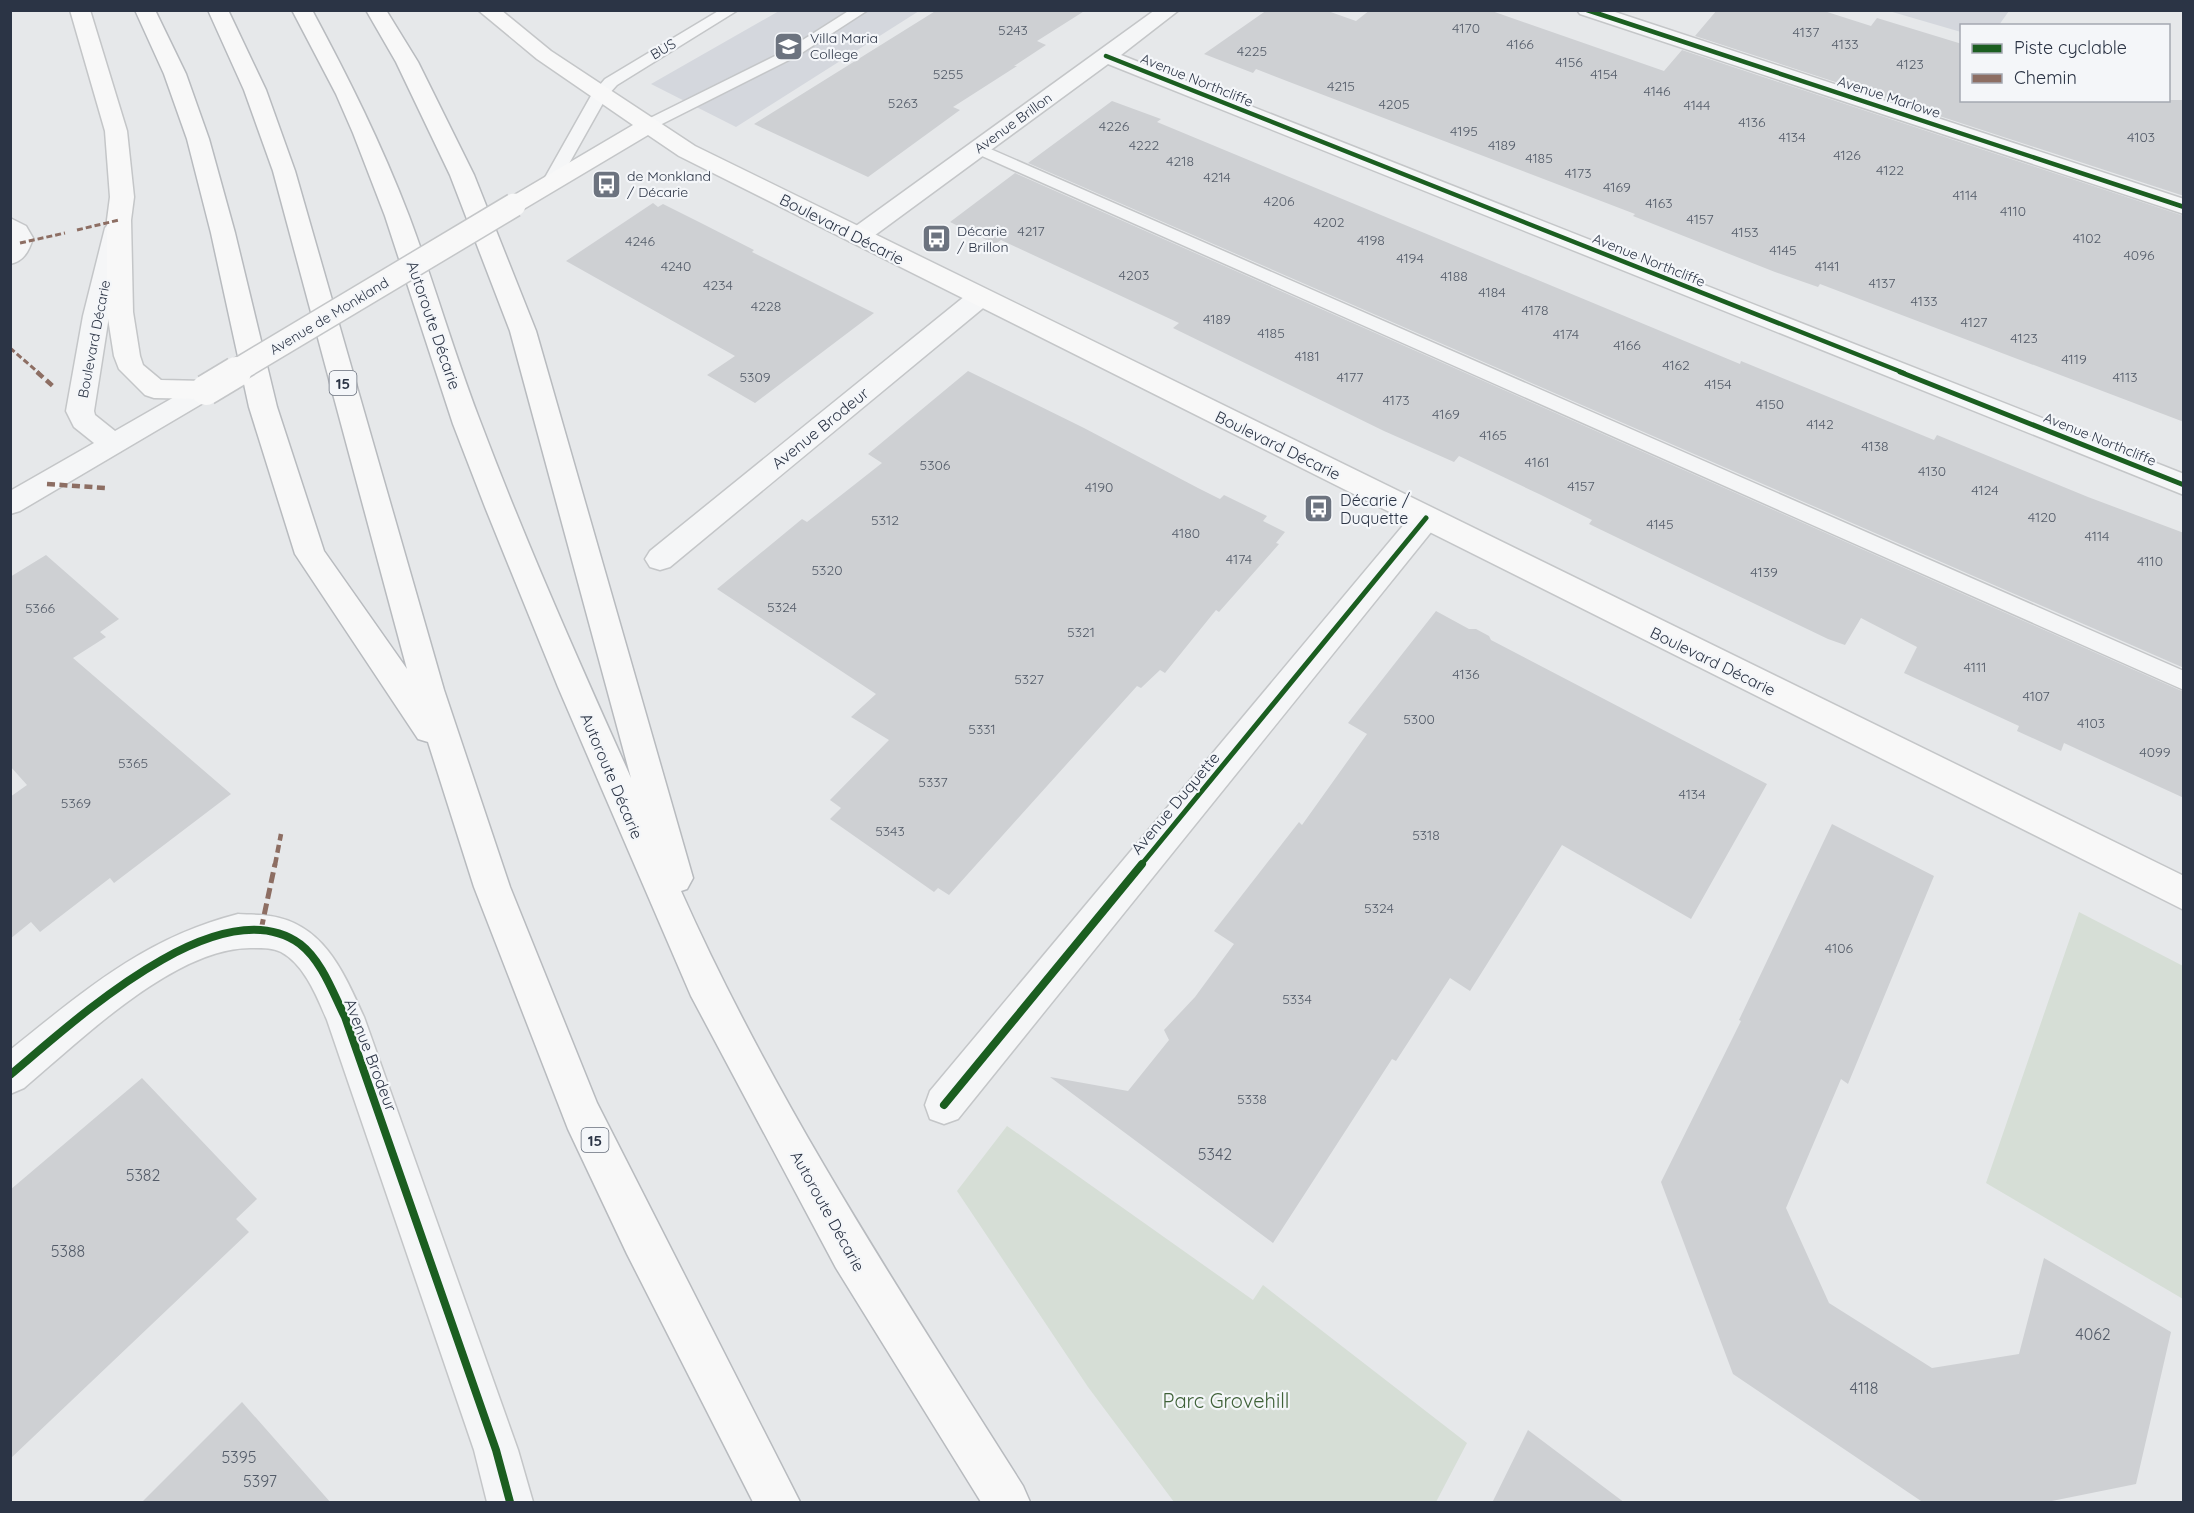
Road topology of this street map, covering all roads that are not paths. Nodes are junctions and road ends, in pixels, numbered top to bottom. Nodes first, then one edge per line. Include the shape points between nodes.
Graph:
1 (80, 10) edge
2 (145, 10) edge
3 (218, 10) edge
4 (302, 10) edge
5 (376, 10) edge
6 (488, 10) edge
7 (730, 10) edge
8 (861, 10) edge
9 (1169, 10) edge
10 (1587, 10) edge
11 (1106, 56) junction
12 (600, 94) junction
13 (646, 126) junction
14 (979, 149) junction
15 (551, 181) junction
16 (2184, 207) edge
17 (119, 220) junction
18 (10, 225) edge
19 (858, 236) junction
20 (10, 257) edge
21 (979, 298) junction
22 (206, 390) junction
23 (113, 444) junction
24 (2184, 485) edge
25 (10, 504) edge
26 (1426, 518) junction
27 (660, 559) dead end
28 (2184, 681) edge
29 (452, 761) junction
30 (2184, 894) edge
31 (704, 984) junction
32 (10, 1075) edge
33 (944, 1105) dead end
34 (510, 1503) edge
35 (777, 1503) edge
36 (1006, 1503) edge

1 - 17 main road, Boulevard Décarie via 116,130 122,197
2 - 29 main road via 175,74 198,139 224,233 262,407 310,554
3 - 29 main road, 15 via 255,90 284,171 428,690
4 - 31 main road, Autoroute Décarie via 364,133 499,507
5 - 31 main road via 416,78 462,175 523,331
6 - 12 main road, Boulevard Décarie
7 - 12 lane, BUS via 622,74
8 - 13 lane via 792,53
9 - 11 street, Avenue Brillon
10 - 16 street, Avenue Marlowe
11 - 14 street, Avenue Brillon
11 - 24 street, Avenue Northcliffe
12 - 13 main road, Boulevard Décarie
12 - 15 lane, BUS
13 - 15 main road, Avenue de Monkland
13 - 19 main road, Boulevard Décarie via 687,151
14 - 19 street, Avenue Brillon
14 - 28 lane
15 - 22 main road, Avenue de Monkland, bridge
17 - 22 main road, Boulevard Décarie via 120,312 126,356 132,369 154,389
17 - 23 street, Boulevard Décarie via 96,316 80,411 84,420
18 - 20 street via 21,238
19 - 21 main road, Boulevard Décarie
21 - 26 main road, Boulevard Décarie
21 - 27 street, Avenue Brodeur
22 - 23 street, Avenue de Monkland
23 - 25 street, Avenue de Monkland
26 - 30 main road, Boulevard Décarie
26 - 33 street, Avenue Duquette
29 - 35 main road, 15 via 492,887 582,1115
31 - 36 main road, Autoroute Décarie via 851,1253
32 - 34 street, Avenue Brodeur via 132,978 195,942 244,929 279,934 303,947 324,976 345,1017 492,1439

